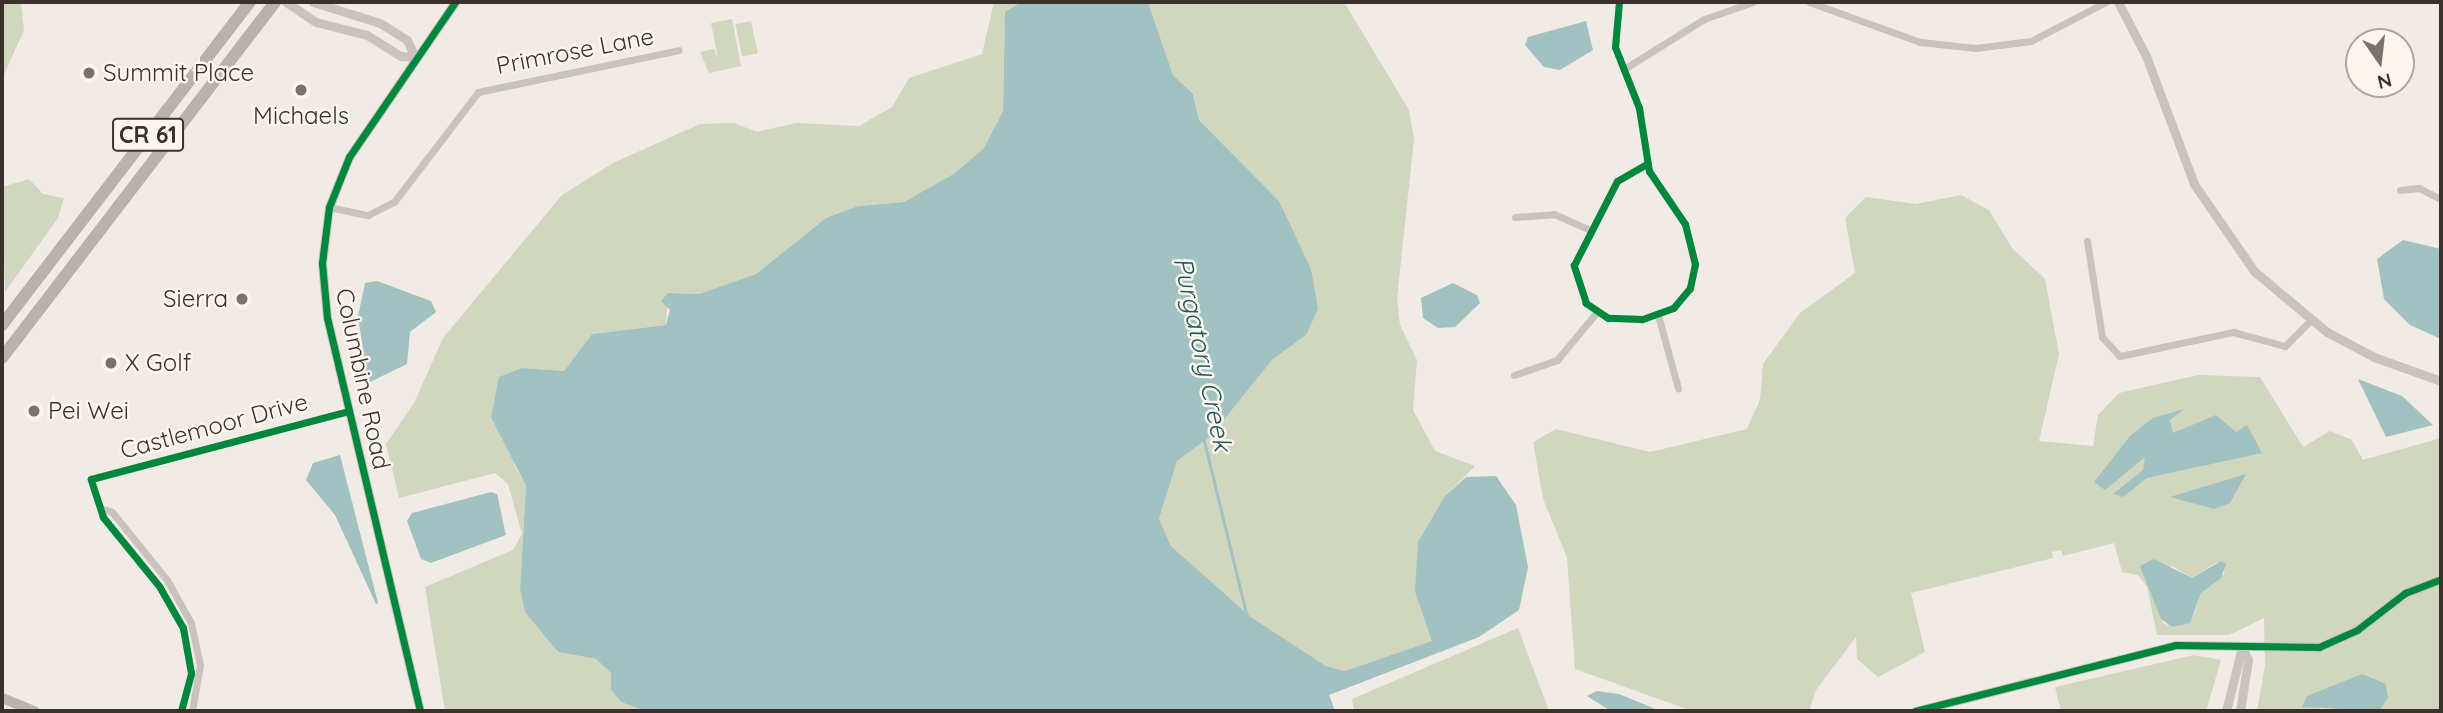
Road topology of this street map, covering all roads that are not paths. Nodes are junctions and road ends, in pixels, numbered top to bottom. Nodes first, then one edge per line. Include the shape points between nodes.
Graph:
1 (250, 2) edge
2 (275, 2) edge
3 (286, 2) edge
4 (313, 2) edge
5 (455, 2) edge
6 (1619, 2) edge
7 (1753, 2) edge
8 (1809, 2) edge
9 (2106, 2) edge
10 (2118, 2) edge
11 (679, 50) dead end
12 (415, 57) junction
13 (1624, 69) junction
14 (1647, 164) junction
15 (2400, 190) dead end
16 (2441, 199) edge
17 (330, 207) junction
18 (1515, 217) dead end
19 (1590, 230) junction
20 (2087, 241) dead end
21 (1596, 313) junction
22 (1658, 315) junction
23 (2311, 320) junction
24 (2, 325) edge
25 (2, 358) edge
26 (1514, 375) dead end
27 (2441, 381) edge
28 (1678, 388) dead end
29 (348, 411) junction
30 (103, 509) junction
31 (2441, 579) edge
32 (2242, 648) junction
33 (2, 698) edge
34 (34, 711) edge
35 (181, 711) edge
36 (192, 711) edge
37 (420, 711) edge
38 (1914, 711) edge
39 (2226, 711) edge
40 (2240, 711) edge

1 - 24 main road, CR 61
2 - 25 main road, CR 61
3 - 12 street via 316,22 367,35 401,56
4 - 12 street via 380,23 407,40
5 - 12 street, Columbine Road
6 - 13 street via 1614,31
7 - 13 street via 1699,22
8 - 9 street via 1920,42 1976,48 2031,41
10 - 23 street via 2206,208 2254,271
11 - 17 street, Primrose Lane via 478,92 394,202 368,215
12 - 17 street, Columbine Road via 349,157
13 - 14 street via 1641,116
14 - 19 street via 1617,181
14 - 22 street via 1694,250 1690,288
15 - 16 street via 2419,188
17 - 29 street, Columbine Road via 323,290
18 - 19 street via 1554,214
19 - 21 street via 1574,279
20 - 23 street via 2102,337 2120,356 2233,332 2285,346
21 - 22 street via 1622,320
21 - 26 street via 1557,360
22 - 28 street
23 - 27 street via 2374,357
29 - 30 street, Castlemoor Drive via 90,478
29 - 37 street, Columbine Road
30 - 35 street via 183,628 191,673
30 - 36 street via 112,512 167,580 191,623 200,665
31 - 32 street via 2405,593 2332,643 2291,651
32 - 38 street via 2175,645
32 - 39 street
32 - 40 street via 2248,660
33 - 34 main road

